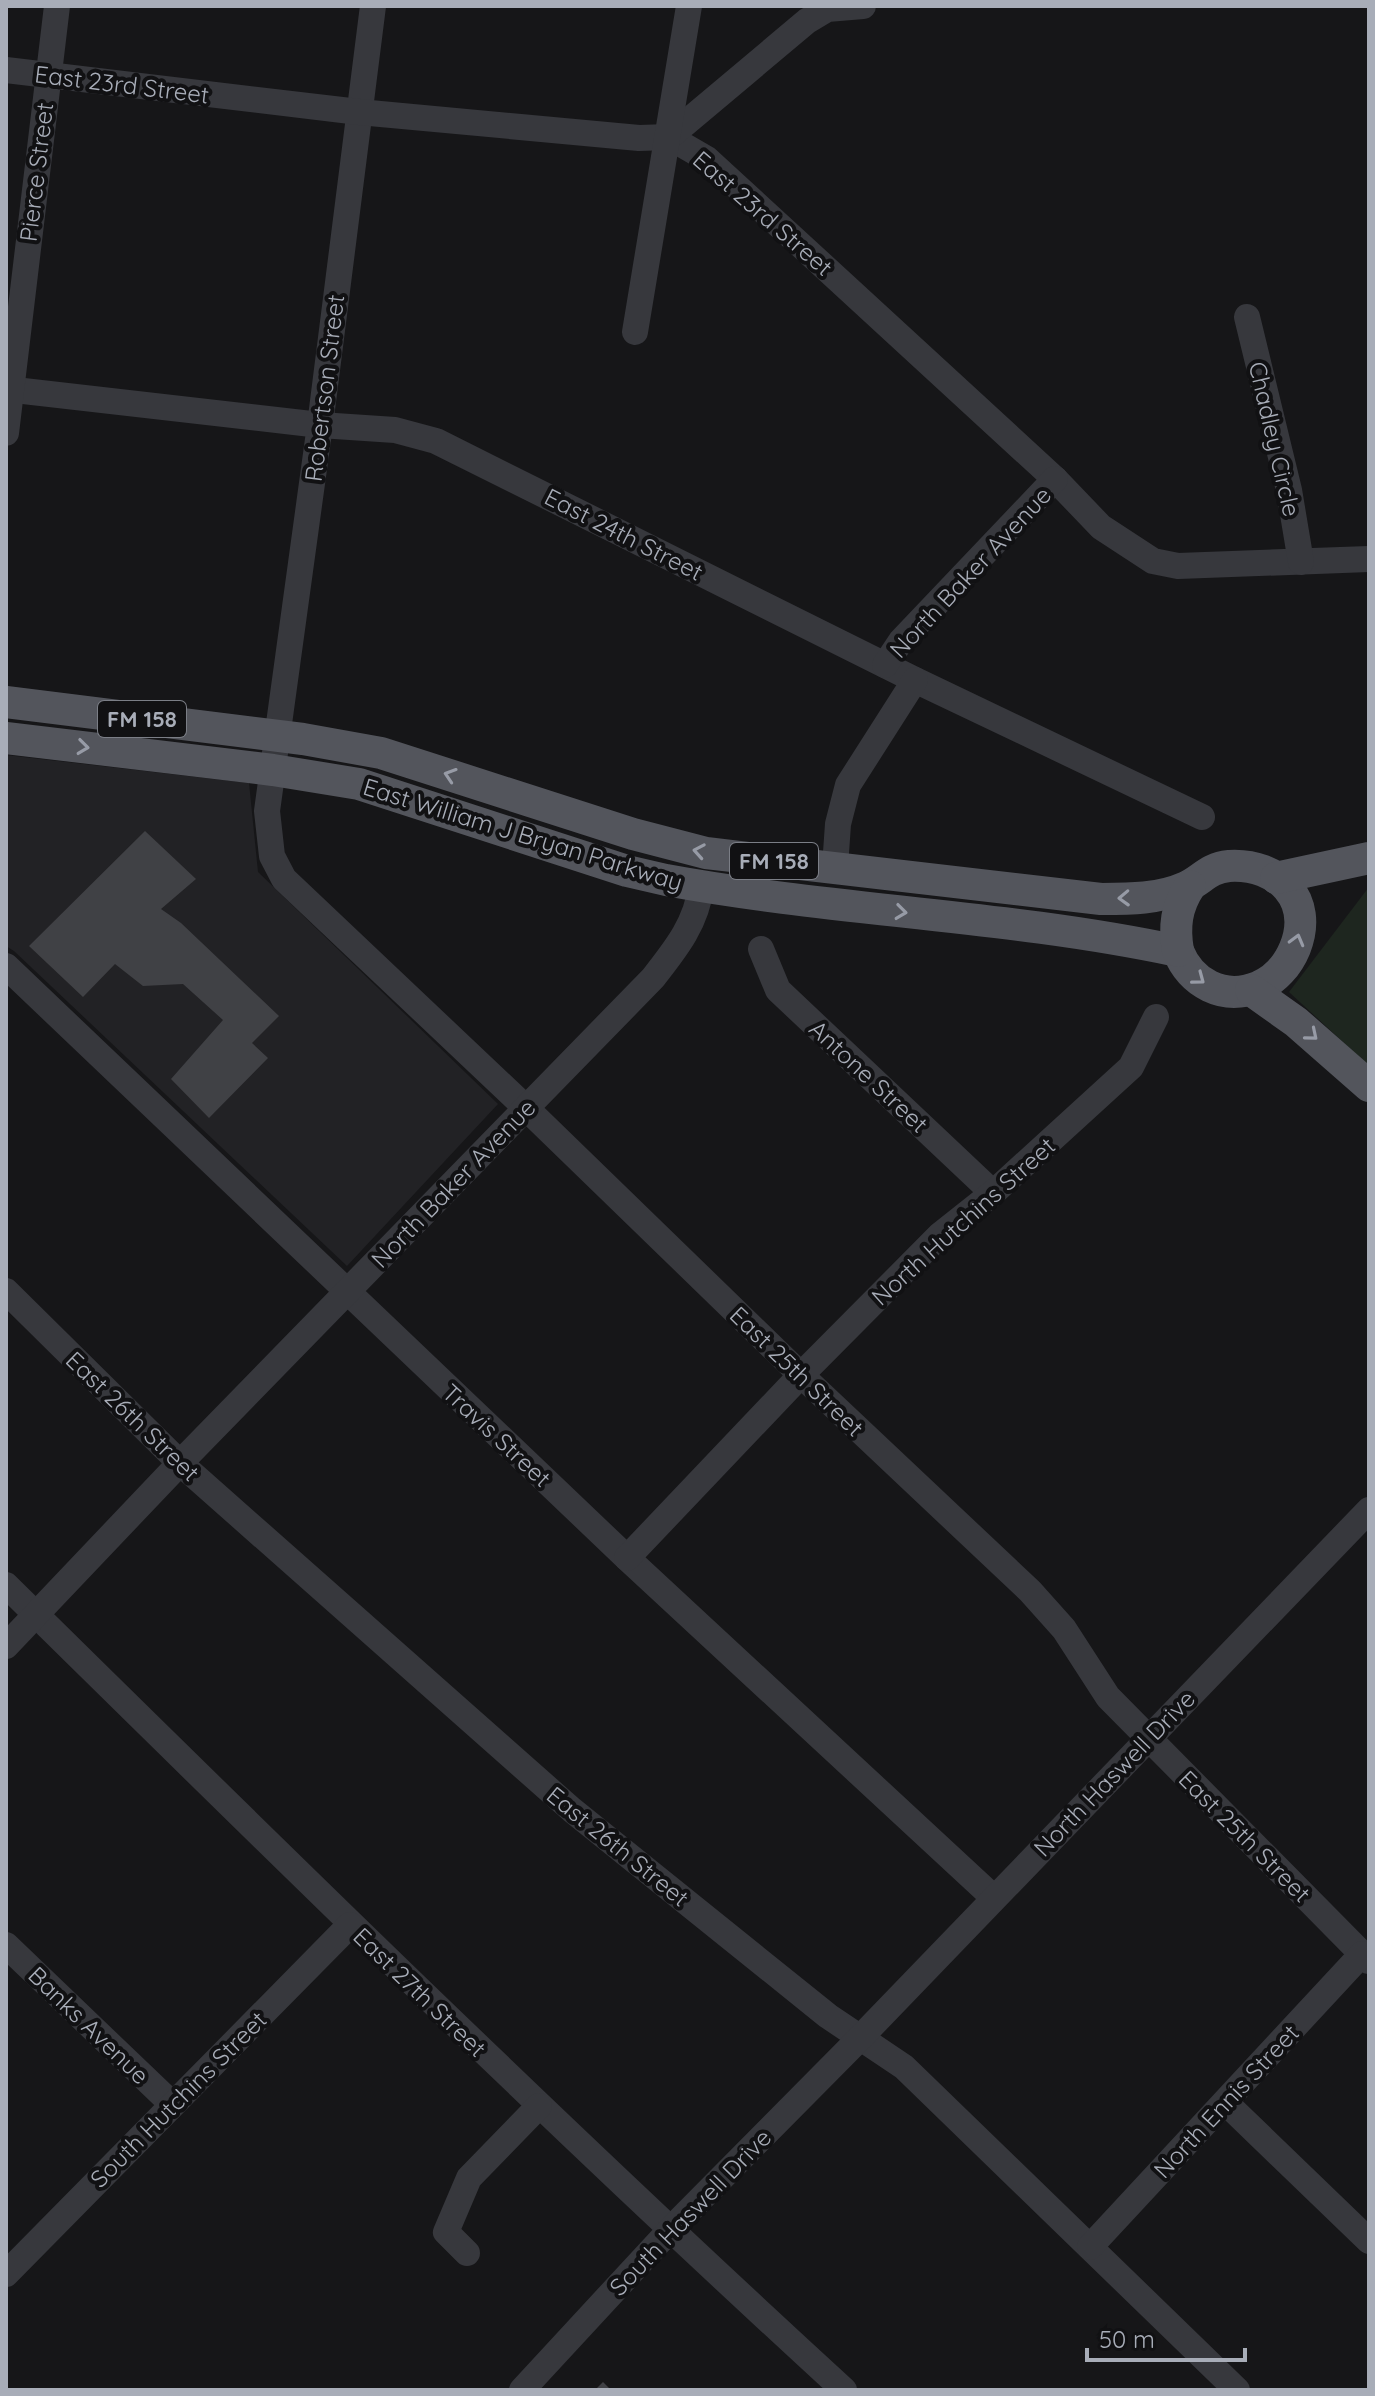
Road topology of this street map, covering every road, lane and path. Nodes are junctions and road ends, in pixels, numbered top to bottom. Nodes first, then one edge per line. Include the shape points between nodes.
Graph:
1 (57, 6) edge
2 (373, 6) edge
3 (689, 6) edge
4 (863, 6) edge
5 (6, 70) edge
6 (48, 75) junction
7 (359, 112) junction
8 (669, 137) junction
9 (1247, 317) dead end
10 (635, 332) dead end
11 (8, 389) edge
12 (320, 425) junction
13 (6, 433) edge
14 (1055, 479) junction
15 (1369, 559) edge
16 (1301, 562) junction
17 (885, 665) junction
18 (915, 680) junction
19 (6, 702) edge
20 (277, 736) junction
21 (6, 738) edge
22 (273, 770) junction
23 (1202, 817) dead end
24 (1369, 858) edge
25 (835, 867) junction
26 (1276, 878) junction
27 (701, 886) junction
28 (1190, 886) junction
29 (761, 949) dead end
30 (1178, 951) junction
31 (6, 966) edge
32 (1251, 990) junction
33 (1156, 1017) dead end
34 (1369, 1086) edge
35 (526, 1108) junction
36 (993, 1193) junction
37 (6, 1291) edge
38 (347, 1293) junction
39 (801, 1375) junction
40 (180, 1463) junction
41 (1369, 1510) edge
42 (627, 1558) junction
43 (6, 1585) edge
44 (36, 1614) junction
45 (6, 1646) edge
46 (1150, 1736) junction
47 (994, 1898) junction
48 (350, 1925) junction
49 (6, 1945) edge
50 (1365, 1958) edge
51 (861, 2037) junction
52 (1226, 2103) junction
53 (172, 2104) junction
54 (539, 2106) junction
55 (670, 2230) junction
56 (1369, 2241) edge
57 (1090, 2247) junction
58 (467, 2253) dead end
59 (6, 2274) edge
60 (1235, 2389) edge
61 (522, 2390) edge
62 (844, 2390) edge

1 - 6 street, Pierce Street
2 - 7 street, Robertson Street
3 - 8 street
4 - 8 street via 827,9 807,21
5 - 6 street, East 23rd Street
6 - 7 street, East 23rd Street
6 - 11 street, Pierce Street
7 - 8 street, East 23rd Street
7 - 12 street, Robertson Street
8 - 10 street
8 - 14 street, East 23rd Street via 707,159
9 - 16 street, Chadley Circle
11 - 12 street, East 24th Street
11 - 13 street, Pierce Street
12 - 17 street, East 24th Street via 395,430 436,441
12 - 20 street, Robertson Street
14 - 16 street, East 23rd Street via 1101,527 1153,561 1178,566
14 - 17 street, North Baker Avenue via 901,641
15 - 16 street, East 23rd Street
17 - 18 street, East 24th Street
18 - 23 street, East 24th Street
18 - 25 street, North Baker Avenue via 848,785
19 - 20 main road, East William J Bryan Parkway / FM 158
20 - 22 street, Robertson Street
25 -> 20 main road, East William J Bryan Parkway / FM 158 via 675,847 381,753
21 -> 22 main road, East William J Bryan Parkway / FM 158
22 - 27 main road, East William J Bryan Parkway / FM 158 via 359,784 627,871
22 - 35 street, East 25th Street via 269,836 284,879
24 - 26 main road, East William J Bryan Parkway / FM 158
28 -> 25 main road, East William J Bryan Parkway / FM 158 via 1155,897 1101,899
26 - 28 main road, East William J Bryan Parkway / FM 158 via 1255,868 1230,866 1206,873
32 -> 26 main road via 1285,966 1300,931 1300,908
27 -> 30 main road, East William J Bryan Parkway / FM 158 via 1089,934
27 - 35 street, North Baker Avenue via 684,940
28 - 30 main road via 1178,910
29 - 36 street, Antone Street via 778,990
30 -> 32 main road via 1189,971 1208,986
31 - 38 street, Travis Street
32 -> 34 main road
33 - 36 street, North Hutchins Street via 1131,1067
35 - 38 street, North Baker Avenue
35 - 39 street, East 25th Street
36 - 39 street, North Hutchins Street via 940,1235
37 - 40 street, East 26th Street
38 - 40 street, North Baker Avenue
38 - 42 street, Travis Street
39 - 42 street, North Hutchins Street
39 - 46 street, East 25th Street via 1030,1591 1064,1629 1108,1697
40 - 44 street, North Baker Avenue
40 - 51 street, East 26th Street via 572,1810
41 - 46 street, North Haswell Drive
42 - 47 street, Travis Street
43 - 44 street, East 27th Street
44 - 45 street, North Baker Avenue
44 - 48 street, East 27th Street
46 - 47 street, North Haswell Drive
46 - 50 street, East 25th Street
47 - 51 street, North Haswell Drive
48 - 53 street, South Hutchins Street
48 - 54 street, East 27th Street
49 - 53 street, Banks Avenue
50 - 52 street, North Ennis Street
51 - 55 street, South Haswell Drive
51 - 57 street, East 26th Street via 904,2067
52 - 56 street
52 - 57 street, North Ennis Street
53 - 59 street, South Hutchins Street
54 - 55 street, East 27th Street
54 - 58 street via 469,2178 446,2232
55 - 61 street, South Haswell Drive
55 - 62 street, East 27th Street
57 - 60 street, East 26th Street

